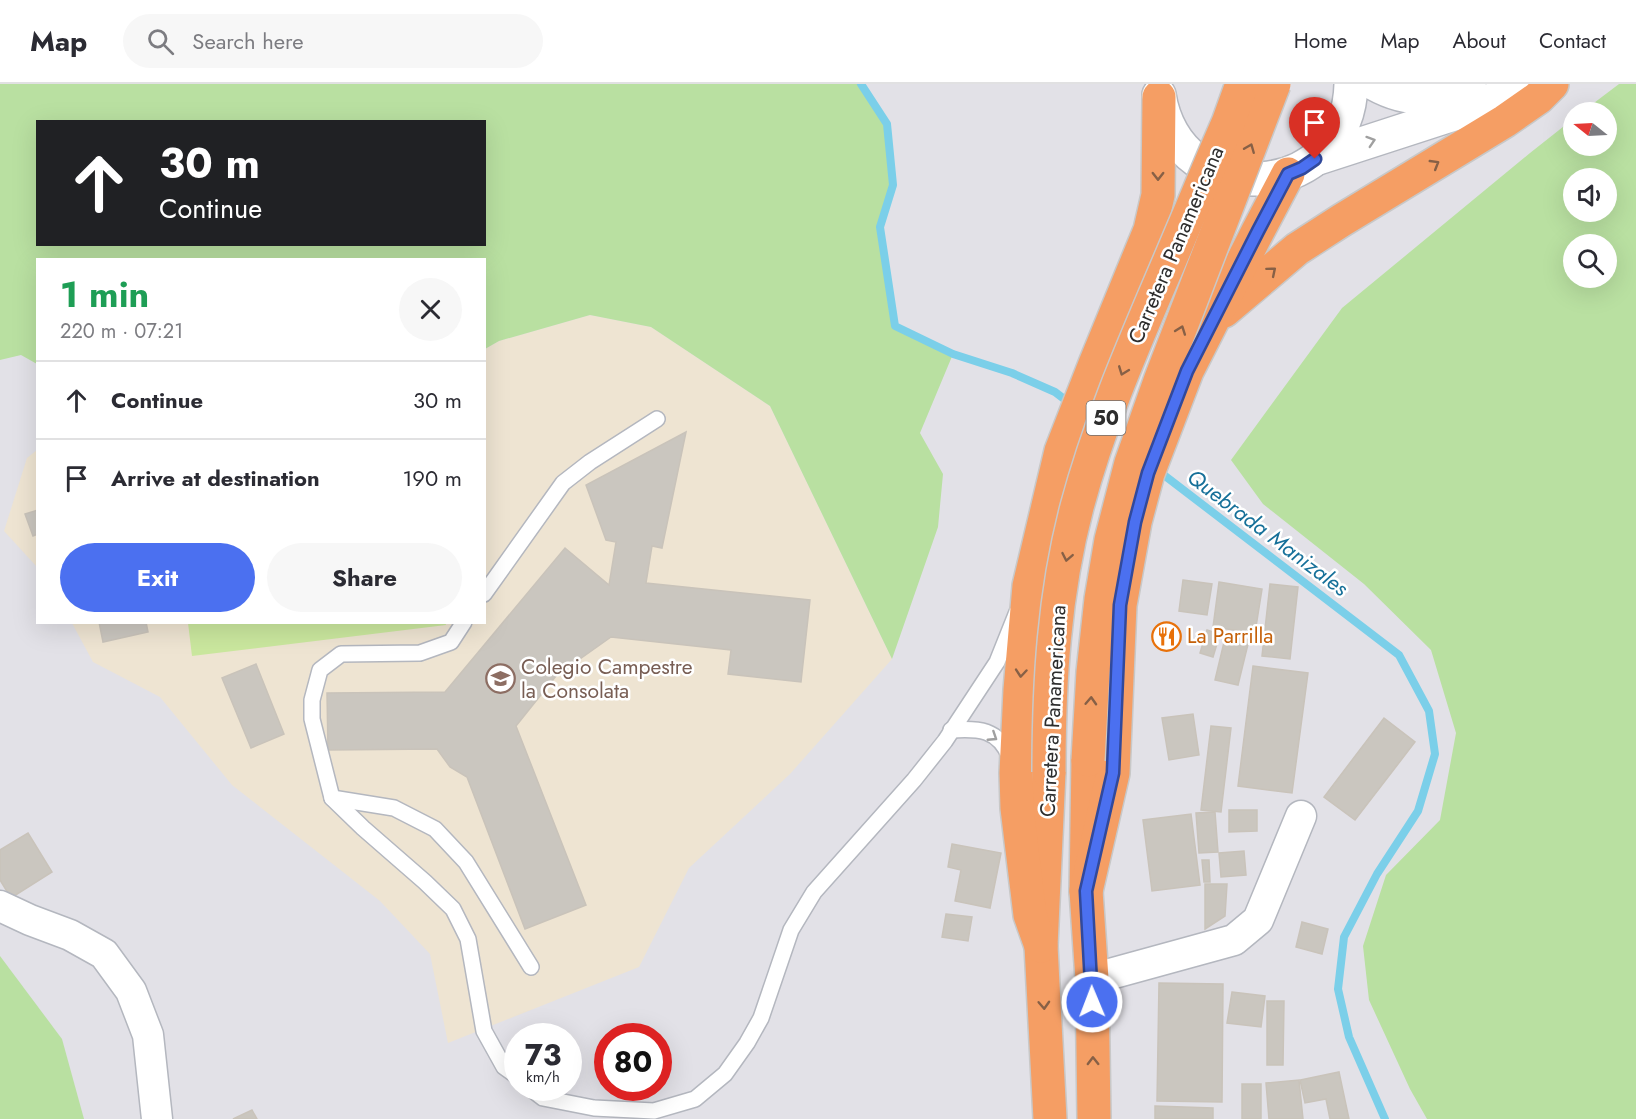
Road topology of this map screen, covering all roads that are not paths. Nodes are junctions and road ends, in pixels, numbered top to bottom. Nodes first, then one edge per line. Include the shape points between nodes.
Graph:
1 (1242, 84) edge
2 (1274, 84) edge
3 (1351, 84) edge
4 (1375, 84) edge
5 (1552, 84) edge
6 (1159, 90) edge
7 (1511, 91) edge
8 (1302, 166) junction
9 (1211, 322) junction
10 (657, 419) dead end
11 (1029, 586) junction
12 (486, 591) edge
13 (463, 624) edge
14 (951, 730) junction
15 (1016, 773) junction
16 (332, 798) junction
17 (1301, 816) dead end
18 (1086, 891) junction
19 (0, 906) edge
20 (1041, 946) junction
21 (531, 967) dead end
22 (1092, 979) junction
23 (504, 1067) edge
24 (558, 1101) edge
25 (157, 1119) edge
26 (1050, 1119) edge
27 (1094, 1119) edge

1 -> 20 highway, Carretera Panamericana / 50, bridge via 1127,360 1077,508 1059,597 1053,653
18 -> 2 highway, Carretera Panamericana / 50, bridge via 1093,672 1111,540 1128,472 1150,409
3 - 8 main road via 1341,127 1330,144
4 - 7 main road via 1392,93 1432,98
9 -> 5 highway via 1297,249 1505,121
6 - 8 main road via 1167,124 1183,148 1205,167 1231,178 1260,180
6 -> 11 highway via 1158,195 1150,230 1061,451
8 -> 7 main road
8 - 9 highway
9 - 18 highway via 1187,371 1148,473 1135,522 1120,605 1113,773
10 - 12 lane via 563,483
11 - 14 lane via 997,662
11 -> 15 highway
13 - 16 lane via 451,642 420,653 341,654 320,670 312,718
14 -> 15 lane via 973,728 991,734 1000,740
14 - 24 lane via 914,780 814,892 791,930 761,1018 725,1074 695,1099 654,1111 594,1108
15 - 20 highway via 1030,915
16 - 21 lane via 394,808 435,829 466,862
16 - 23 lane via 453,909 468,939 484,1031
17 - 22 street via 1258,920 1234,940
18 - 22 highway, Carretera Panamericana / 50
19 - 25 street via 70,935 104,954 131,991 148,1035
20 -> 26 highway, Carretera Panamericana / 50
27 -> 22 highway, Carretera Panamericana / 50

